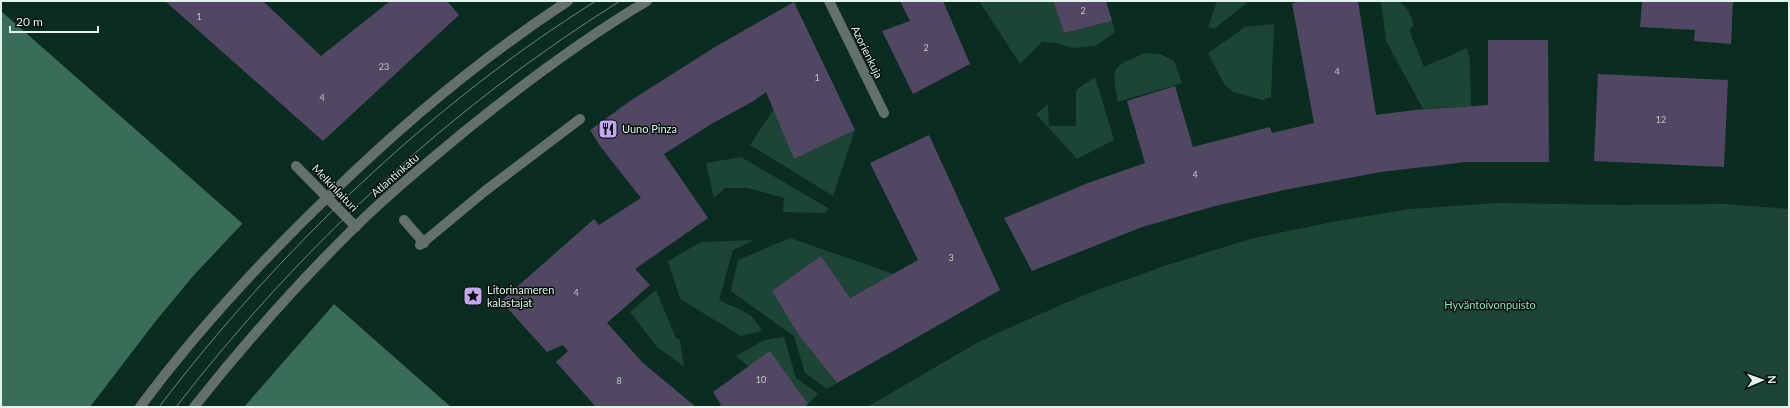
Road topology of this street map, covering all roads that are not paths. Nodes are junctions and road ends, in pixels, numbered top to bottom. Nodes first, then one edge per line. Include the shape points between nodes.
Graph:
1 (568, 1) edge
2 (648, 1) edge
3 (829, 1) edge
4 (884, 113) dead end
5 (580, 119) dead end
6 (296, 166) dead end
7 (327, 197) junction
8 (404, 220) dead end
9 (356, 227) junction
10 (140, 407) edge
11 (194, 407) edge

1 - 7 street via 456,83 390,138
2 - 9 street, Atlantinkatu via 522,86 434,157
3 - 4 street, Azorienkuja
5 - 8 street via 485,191 422,244
6 - 7 street, Melkinlaituri
7 - 9 street, Melkinlaituri
7 - 10 street via 224,303
9 - 11 street, Atlantinkatu via 259,329

